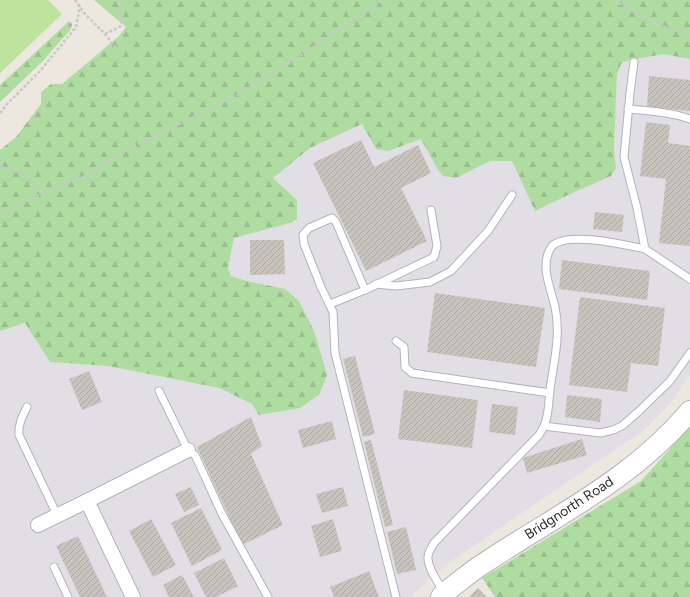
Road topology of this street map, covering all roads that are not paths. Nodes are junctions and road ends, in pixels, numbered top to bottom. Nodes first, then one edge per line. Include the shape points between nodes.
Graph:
1 (634, 62) dead end
2 (628, 109) junction
3 (690, 118) edge
4 (512, 195) dead end
5 (432, 210) dead end
6 (645, 249) junction
7 (690, 279) edge
8 (376, 284) junction
9 (365, 290) junction
10 (330, 304) junction
11 (396, 341) dead end
12 (690, 353) edge
13 (159, 391) dead end
14 (550, 394) junction
15 (27, 407) dead end
16 (690, 411) edge
17 (544, 426) junction
18 (188, 450) junction
19 (87, 501) junction
20 (57, 516) junction
21 (38, 525) dead end
22 (54, 567) dead end
23 (444, 596) edge
24 (68, 597) edge
25 (133, 597) edge
26 (268, 597) edge
27 (396, 597) edge

1 - 2 lane
2 - 3 lane
2 - 6 lane via 624,157
4 - 8 lane via 488,231 451,271 430,282 396,286
5 - 8 lane via 437,246 434,257
6 - 7 lane
6 - 14 lane via 610,242 572,239 552,246 546,257 546,268 558,324
8 - 9 lane
9 - 10 lane
9 - 10 lane via 332,218 309,228 304,235 304,244
10 - 27 lane via 333,312 335,353
11 - 14 lane via 404,347 405,367 412,373
12 - 17 lane via 670,381 622,426 600,433
13 - 18 lane
14 - 17 lane
15 - 20 lane via 20,421 19,435
16 - 23 street, Bridgnorth Road via 664,439 637,462 585,500 484,563
17 - 23 lane via 539,436 434,543 428,557 429,563
18 - 19 street
18 - 26 lane via 195,455 222,514
19 - 20 street
19 - 25 street
20 - 21 street
22 - 24 lane

